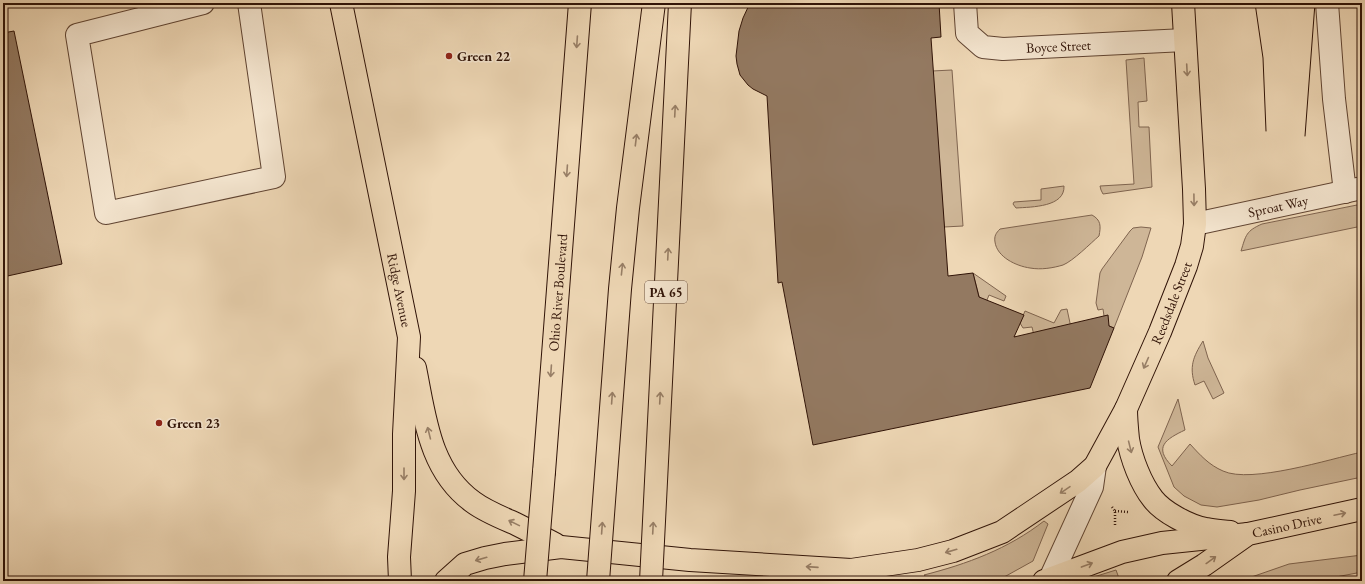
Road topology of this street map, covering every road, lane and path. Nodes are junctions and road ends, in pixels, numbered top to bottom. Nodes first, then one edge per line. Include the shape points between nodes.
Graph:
1 (203, 3) edge
2 (249, 3) edge
3 (342, 3) edge
4 (580, 3) edge
5 (654, 3) edge
6 (680, 3) edge
7 (965, 3) edge
8 (1183, 3) edge
9 (1327, 3) edge
10 (1185, 40) junction
11 (1354, 190) edge
12 (1195, 224) junction
13 (409, 337) junction
14 (1126, 409) junction
15 (1095, 466) junction
16 (1111, 506) dead end
17 (1362, 509) edge
18 (1115, 530) dead end
19 (1248, 534) junction
20 (561, 548) junction
21 (851, 570) junction
22 (1048, 580) edge
23 (400, 581) edge
24 (446, 581) edge
25 (535, 581) edge
26 (598, 581) edge
27 (651, 581) edge
28 (879, 581) edge
29 (1178, 581) edge

1 - 2 street via 77,35 106,213 274,177
3 - 13 main road, Ridge Avenue
4 -> 25 main road, Ohio River Boulevard, bridge
26 -> 5 main road, bridge via 622,267
27 -> 6 main road, PA 65, bridge
7 - 10 street, Boyce Street via 967,33 983,47 1003,49
8 - 10 main road, Reedsdale Street
9 - 11 street via 1334,98
10 -> 12 main road, Reedsdale Street
11 - 12 street, Sproat Way
12 -> 14 main road, Reedsdale Street via 1186,266
20 -> 13 main road via 473,502 445,473 433,448
13 -> 23 main road, Ridge Avenue
14 - 15 main road, Reedsdale Street
14 -> 19 main road via 1128,441 1134,462 1154,501 1187,523 1206,529
15 -> 21 main road via 1078,481 1002,532 953,551
15 - 22 street, Reedsdale Street via 1092,487
16 - 18 path via 1115,511
19 -> 17 main road, Casino Drive
22 -> 19 main road via 1122,552 1162,542
29 -> 19 main road, Casino Drive
21 -> 20 main road via 690,560
20 -> 24 main road via 485,558 465,564
21 - 28 main road

